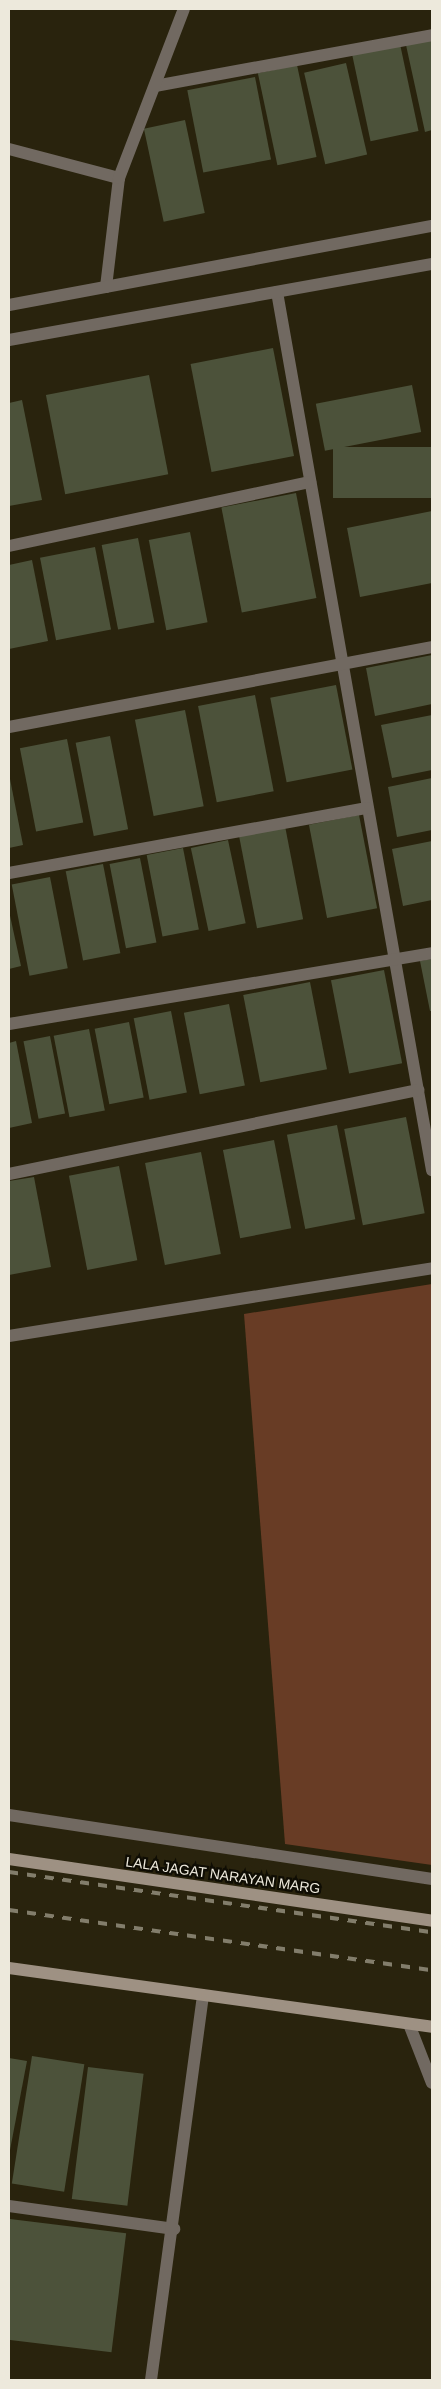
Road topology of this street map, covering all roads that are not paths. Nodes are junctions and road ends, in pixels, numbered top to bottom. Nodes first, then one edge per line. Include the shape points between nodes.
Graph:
1 (184, 9) edge
2 (432, 35) edge
3 (154, 86) junction
4 (9, 149) edge
5 (119, 178) junction
6 (432, 226) edge
7 (432, 264) edge
8 (106, 287) junction
9 (277, 292) junction
10 (9, 305) edge
11 (9, 340) edge
12 (310, 482) junction
13 (9, 546) edge
14 (432, 647) edge
15 (342, 664) junction
16 (9, 727) edge
17 (366, 808) junction
18 (9, 872) edge
19 (432, 953) edge
20 (395, 960) junction
21 (9, 1024) edge
22 (418, 1090) junction
23 (432, 1170) edge
24 (9, 1174) edge
25 (432, 1268) edge
26 (9, 1336) edge
27 (9, 1815) edge
28 (9, 1859) edge
29 (432, 1879) edge
30 (432, 1921) edge
31 (9, 1968) edge
32 (202, 1996) junction
33 (409, 2024) junction
34 (432, 2027) edge
35 (432, 2083) edge
36 (9, 2206) edge
37 (174, 2229) junction
38 (151, 2380) edge

1 - 3 street
2 - 3 street
3 - 5 street
4 - 5 street
5 - 8 street
6 - 8 street
7 - 9 street
8 - 10 street
9 - 11 street
9 - 12 street
12 - 13 street
12 - 15 street
14 - 15 street
15 - 16 street
15 - 17 street
17 - 18 street
17 - 20 street
19 - 20 street
20 - 21 street
20 - 22 street
22 - 23 street
22 - 24 street
25 - 26 street
27 - 29 street
28 - 30 main road, LALA JAGAT NARAYAN MARG
31 - 32 main road
32 - 33 main road
32 - 37 street
33 - 34 main road
33 - 35 street
36 - 37 street
37 - 38 street

